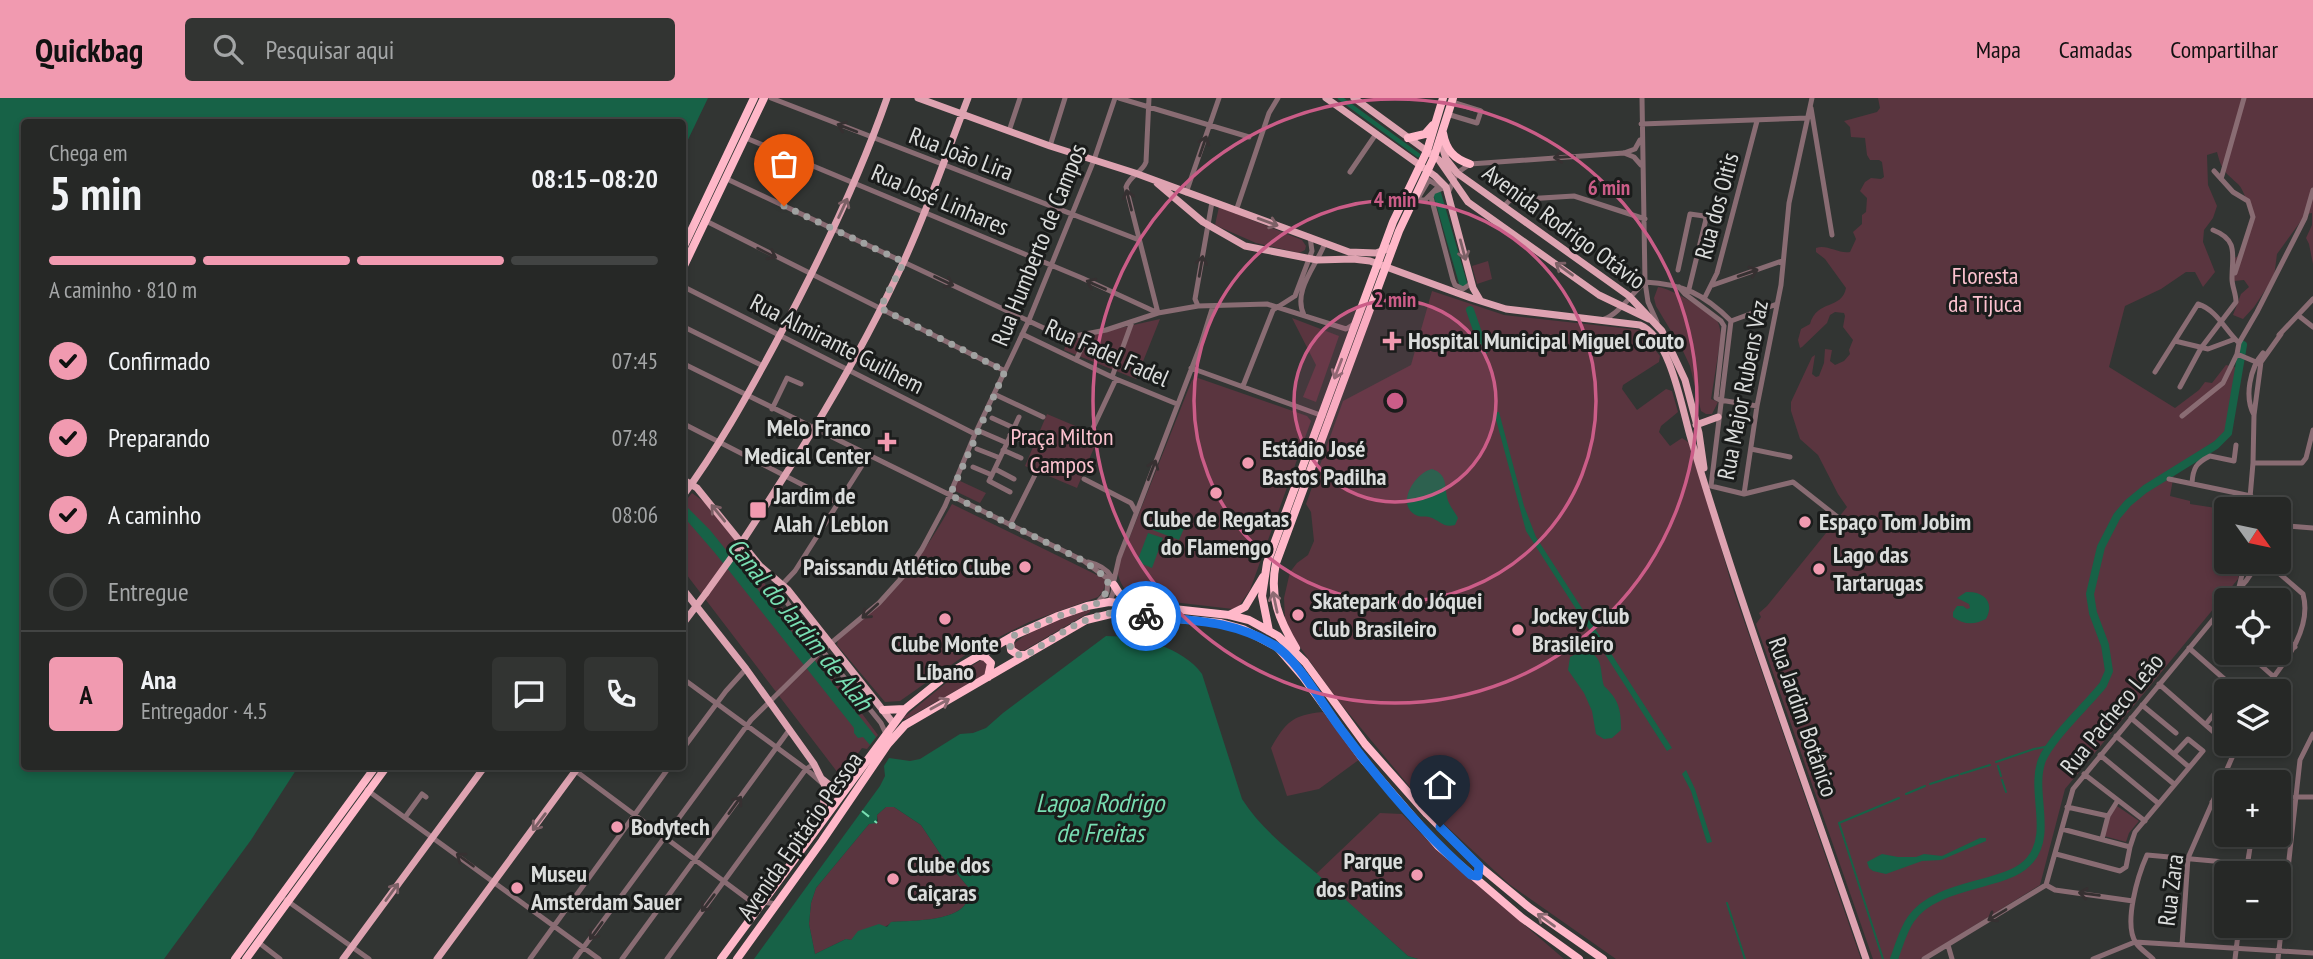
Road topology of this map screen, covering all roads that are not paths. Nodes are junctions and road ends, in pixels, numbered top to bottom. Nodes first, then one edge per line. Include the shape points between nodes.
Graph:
1 (754, 98) edge
2 (764, 98) edge
3 (771, 98) edge
4 (887, 98) edge
5 (918, 98) edge
6 (968, 98) edge
7 (1020, 98) edge
8 (1065, 98) edge
9 (1117, 98) edge
10 (1149, 98) edge
11 (1219, 98) edge
12 (1279, 98) edge
13 (1326, 98) edge
14 (1354, 98) edge
15 (1642, 98) edge
16 (1812, 98) edge
17 (2244, 98) edge
18 (1449, 99) edge
19 (1149, 108) junction
20 (1811, 108) junction
21 (961, 114) junction
22 (1447, 114) junction
23 (1437, 116) junction
24 (1808, 118) junction
25 (1757, 121) junction
26 (1641, 124) junction
27 (1209, 126) junction
28 (1010, 131) junction
29 (1376, 134) junction
30 (1441, 134) junction
31 (1642, 134) junction
32 (1249, 137) dead end
33 (746, 138) junction
34 (873, 138) junction
35 (1408, 138) junction
36 (1804, 140) junction
37 (1050, 146) junction
38 (1818, 150) junction
39 (1624, 153) junction
40 (1430, 154) junction
41 (1094, 160) junction
42 (1470, 164) junction
43 (943, 165) junction
44 (1424, 168) junction
45 (1643, 171) junction
46 (2214, 171) dead end
47 (1350, 172) dead end
48 (1135, 173) junction
49 (1458, 173) junction
50 (727, 179) junction
51 (2221, 179) junction
52 (855, 183) junction
53 (1157, 183) junction
54 (1449, 190) junction
55 (2313, 190) edge
56 (1186, 193) junction
57 (1461, 195) junction
58 (1212, 202) junction
59 (1504, 206) junction
60 (1236, 211) junction
61 (925, 213) junction
62 (1072, 215) junction
63 (1645, 219) junction
64 (706, 221) junction
65 (1208, 225) junction
66 (833, 230) junction
67 (2213, 230) dead end
68 (1832, 235) dead end
69 (1310, 237) junction
70 (1549, 239) junction
71 (1139, 240) junction
72 (686, 242) edge
73 (1325, 243) junction
74 (1393, 247) junction
75 (1533, 247) junction
76 (1382, 252) junction
77 (1313, 260) junction
78 (1782, 261) junction
79 (686, 262) edge
80 (904, 262) junction
81 (1382, 265) junction
82 (1051, 266) junction
83 (1678, 270) dead end
84 (1717, 273) junction
85 (813, 275) junction
86 (2232, 279) junction
87 (1453, 280) junction
88 (1728, 280) junction
89 (1471, 281) junction
90 (1645, 282) junction
91 (1713, 285) junction
92 (1440, 286) junction
93 (1679, 286) junction
94 (686, 288) edge
95 (1689, 289) junction
96 (1629, 296) junction
97 (1704, 299) junction
98 (2313, 299) edge
99 (1481, 301) junction
100 (1777, 304) junction
101 (1198, 306) junction
102 (1213, 306) junction
103 (1278, 306) junction
104 (1620, 307) junction
105 (880, 308) junction
106 (1158, 313) junction
107 (1304, 315) junction
108 (2299, 316) junction
109 (1650, 319) junction
110 (1029, 320) junction
111 (1594, 320) junction
112 (1731, 321) junction
113 (2221, 321) junction
114 (1132, 322) junction
115 (1356, 323) junction
116 (2313, 327) edge
117 (686, 328) edge
118 (1662, 331) junction
119 (781, 334) junction
120 (1022, 334) junction
121 (1088, 334) junction
122 (1065, 338) junction
123 (2175, 341) junction
124 (2237, 341) junction
125 (2201, 348) junction
126 (1059, 352) junction
127 (2237, 354) junction
128 (1076, 360) junction
129 (686, 365) edge
130 (2257, 365) junction
131 (763, 366) junction
132 (1191, 368) junction
133 (849, 370) junction
134 (1005, 371) junction
135 (2155, 372) dead end
136 (1114, 378) junction
137 (2250, 381) junction
138 (2260, 381) junction
139 (801, 384) dead end
140 (1243, 386) junction
141 (2180, 387) dead end
142 (994, 394) junction
143 (747, 395) junction
144 (1720, 401) junction
145 (1177, 404) junction
146 (1757, 406) junction
147 (772, 408) junction
148 (2254, 415) junction
149 (2182, 416) dead end
150 (1019, 417) dead end
151 (1043, 417) dead end
152 (1325, 417) junction
153 (1718, 417) junction
154 (992, 418) dead end
155 (686, 425) edge
156 (1697, 425) junction
157 (1014, 428) junction
158 (815, 429) junction
159 (1092, 430) dead end
160 (1688, 430) junction
161 (2313, 430) edge
162 (976, 432) junction
163 (1010, 435) junction
164 (720, 442) junction
165 (1007, 443) junction
166 (1030, 444) dead end
167 (2236, 445) dead end
168 (977, 449) dead end
169 (1751, 449) junction
170 (1003, 450) junction
171 (868, 456) junction
172 (1790, 457) dead end
173 (1000, 458) junction
174 (1021, 458) dead end
175 (2253, 463) junction
176 (973, 467) dead end
177 (993, 472) junction
178 (1036, 474) dead end
179 (785, 477) junction
180 (1014, 479) dead end
181 (1084, 479) dead end
182 (2169, 479) dead end
183 (686, 481) edge
184 (2192, 483) junction
185 (693, 484) junction
186 (1708, 486) junction
187 (686, 492) edge
188 (1010, 492) dead end
189 (1744, 494) junction
190 (950, 495) junction
191 (2251, 496) joint
192 (1140, 501) junction
193 (838, 503) junction
194 (1131, 503) junction
195 (1136, 512) junction
196 (1840, 520) dead end
197 (1010, 525) junction
198 (2291, 526) edge
199 (2313, 528) edge
200 (742, 542) junction
201 (1084, 561) junction
202 (2280, 574) edge
203 (1263, 577) junction
204 (1114, 583) junction
205 (782, 584) junction
206 (686, 593) edge
207 (1109, 602) junction
208 (1096, 604) junction
209 (1132, 604) junction
210 (696, 606) junction
211 (1229, 615) junction
212 (686, 618) edge
213 (2214, 619) edge
214 (1086, 620) junction
215 (2212, 621) joint
216 (1268, 630) junction
217 (1013, 636) junction
218 (831, 644) junction
219 (2291, 644) edge
220 (1277, 647) junction
221 (2295, 647) junction
222 (2189, 648) junction
223 (823, 651) junction
224 (1028, 654) junction
225 (976, 655) junction
226 (1305, 662) junction
227 (2260, 665) edge
228 (746, 669) junction
229 (988, 677) junction
230 (2274, 677) joint
231 (2224, 679) edge
232 (686, 681) edge
233 (2159, 684) junction
234 (768, 701) junction
235 (717, 704) junction
236 (2142, 705) junction
237 (905, 709) junction
238 (883, 710) junction
239 (2214, 714) edge
240 (2131, 718) junction
241 (893, 723) junction
242 (2206, 724) junction
243 (746, 726) junction
244 (790, 729) junction
245 (2214, 732) edge
246 (2176, 733) dead end
247 (2313, 734) edge
248 (2116, 736) junction
249 (888, 738) junction
250 (686, 745) edge
251 (776, 748) junction
252 (2174, 754) junction
253 (2101, 755) junction
254 (2233, 756) edge
255 (872, 759) junction
256 (814, 764) junction
257 (2189, 767) junction
258 (806, 769) junction
259 (374, 770) edge
260 (383, 770) edge
261 (482, 770) edge
262 (574, 770) edge
263 (578, 770) edge
264 (667, 770) edge
265 (2084, 774) junction
266 (823, 782) junction
267 (2175, 784) junction
268 (365, 789) junction
269 (841, 794) junction
270 (853, 794) junction
271 (426, 797) dead end
272 (2295, 797) junction
273 (2313, 797) edge
274 (2118, 800) junction
275 (2212, 802) joint
276 (2158, 803) junction
277 (2067, 807) junction
278 (635, 815) junction
279 (406, 816) junction
280 (2108, 816) junction
281 (822, 821) junction
282 (2145, 821) junction
283 (2062, 829) junction
284 (433, 836) junction
285 (665, 837) junction
286 (2102, 839) junction
287 (2130, 847) junction
288 (2056, 854) junction
289 (2188, 858) junction
290 (695, 859) junction
291 (2218, 861) edge
292 (1479, 866) junction
293 (1471, 875) junction
294 (494, 881) junction
295 (725, 881) junction
296 (2046, 886) junction
297 (284, 900) junction
298 (2133, 901) junction
299 (762, 904) junction
300 (777, 904) junction
301 (555, 925) junction
302 (2238, 938) edge
303 (258, 942) junction
304 (1577, 942) junction
305 (2135, 942) junction
306 (1948, 945) junction
307 (2182, 945) junction
308 (352, 947) junction
309 (584, 948) junction
310 (2237, 948) junction
311 (2280, 950) junction
312 (2313, 953) edge
313 (250, 957) edge
314 (1576, 957) edge
315 (235, 959) edge
316 (281, 959) edge
317 (343, 959) edge
318 (369, 959) edge
319 (437, 959) edge
320 (530, 959) edge
321 (575, 959) edge
322 (599, 959) edge
323 (622, 959) edge
324 (667, 959) edge
325 (721, 959) edge
326 (737, 959) edge
327 (1602, 959) edge
328 (1866, 959) edge
329 (1924, 959) edge
330 (1952, 959) edge
331 (2092, 959) edge
332 (2153, 959) edge
333 (2235, 959) edge
334 (2278, 959) edge

1 - 72 highway
2 - 33 highway
34 -> 3 street, Rua João Lira
4 - 34 main road
5 - 21 main road
6 - 21 main road
7 - 28 street
8 - 37 street
9 - 19 street
9 - 41 street, Rua Humberto de Campos
10 - 19 street
11 - 27 street
12 - 60 street via 1269,113
13 - 29 main road
14 - 35 main road, Avenida Rodrigo Otávio
15 - 26 street
16 - 20 street
17 - 51 street
18 - 22 highway
18 - 22 street via 1481,111 1477,123
18 - 23 highway
19 - 27 street
19 - 48 street via 1146,162
20 - 24 street, Rua Major Rubens Vaz
20 - 38 street
21 - 28 main road
21 - 43 main road
22 - 30 highway
23 - 35 highway via 1425,134
23 - 40 highway
24 - 25 street
24 - 36 street, Rua Major Rubens Vaz
25 - 26 street
25 - 84 street, Rua dos Oitis
26 - 31 street
27 - 32 street
56 -> 27 street
28 - 37 main road
29 - 44 main road
29 - 47 street
30 - 40 highway
30 - 42 highway via 1451,154
30 - 49 main road, Avenida Rodrigo Otávio via 1446,159
31 - 39 street via 1639,144
31 - 45 street
33 - 50 highway
33 - 52 street, Rua José Linhares
34 - 43 street, Rua João Lira
34 - 52 main road
35 - 40 main road, Avenida Rodrigo Otávio
36 - 38 street
36 - 78 street, Rua Major Rubens Vaz via 1789,202
37 - 41 main road
38 - 68 street
39 -> 42 street
39 - 45 street via 1637,159
40 - 44 highway
40 - 54 main road, Avenida Rodrigo Otávio via 1441,162
41 - 48 main road
41 - 62 street, Rua Humberto de Campos
42 - 49 street
43 - 61 main road
43 - 62 street, Rua João Lira
44 - 54 main road
44 - 74 highway
44 - 76 highway via 1401,203
45 - 63 street
46 - 51 street
48 - 53 main road
71 -> 48 street via 1126,187
49 - 54 street
49 - 59 main road, Avenida Rodrigo Otávio
50 - 64 highway
50 - 66 street
51 - 86 street via 2248,201 2253,217
52 - 61 street, Rua José Linhares
66 -> 52 main road
53 - 56 main road
53 - 65 main road
54 - 57 main road, Avenida Rodrigo Otávio
54 - 57 main road
54 - 87 street via 1433,192 1431,197
54 -> 89 main road
55 - 124 street via 2305,218
56 - 58 main road
57 - 75 main road, Avenida Rodrigo Otávio
58 - 60 main road
58 - 65 street
59 - 63 street via 1510,200 1574,196
59 - 70 main road, Avenida Rodrigo Otávio
60 -> 69 main road
61 - 80 main road
61 - 82 street, Rua José Linhares
62 - 71 street, Rua João Lira
62 - 82 street, Rua Humberto de Campos
63 - 90 street
64 - 79 highway
64 -> 85 street
65 - 77 main road via 1253,249
101 -> 65 street via 1195,299
66 - 80 street
66 - 85 main road
67 - 86 street via 2226,235 2231,243
69 - 73 main road
69 - 77 street
70 - 75 main road
70 - 96 main road, Avenida Rodrigo Otávio
71 - 106 street
73 - 76 main road via 1356,253
73 - 77 street
74 - 76 main road
74 - 81 highway
104 -> 75 main road, Avenida Rodrigo Otávio
76 - 81 highway
77 - 81 main road via 1353,259
77 - 103 street via 1295,296
77 - 107 street via 1299,303
88 -> 78 street
78 - 100 street, Rua Major Rubens Vaz
80 - 105 main road
80 -> 110 street
81 - 92 main road
81 - 115 highway
81 - 152 highway
106 -> 82 street, Rua José Linhares
82 - 110 street, Rua Humberto de Campos
83 - 95 street via 1690,214 1704,216
84 - 88 street
84 - 91 street, Rua dos Oitis
85 - 105 street
85 - 119 main road
86 - 113 street via 2236,302
87 - 89 street via 1462,289
87 - 92 street
88 - 91 street
89 - 99 main road
90 - 93 street
90 - 96 street
90 - 118 street via 1648,302
91 - 97 street, Rua dos Oitis
92 - 99 main road
93 - 95 street
93 - 144 street via 1724,326 1715,392
94 - 119 street, Rua Almirante Guilhem
95 - 97 street
96 - 104 street
96 - 109 main road, Avenida Rodrigo Otávio
97 - 112 street
98 - 108 street
99 - 111 main road via 1506,309
100 - 112 street
100 - 146 street, Rua Major Rubens Vaz
101 - 102 street
101 - 106 street
102 - 103 street
102 - 132 street
103 - 107 street
103 - 140 street
104 - 109 main road, Avenida Rodrigo Otávio
104 - 111 street via 1611,317
105 - 133 main road
105 - 134 street
106 - 114 street
107 - 115 street via 1346,329
108 - 116 street
108 - 130 street
109 - 118 main road, Rua Jardim Botânico
110 - 120 street, Rua Humberto de Campos
110 - 122 street
111 - 160 main road, Rua Jardim Botânico via 1645,328 1669,364
112 - 144 street
113 - 123 street via 2199,304
113 - 124 street
113 - 125 street
114 - 121 street
114 - 136 street
115 -> 152 highway
117 - 131 street
118 - 156 main road, Rua Jardim Botânico via 1677,360
119 - 131 main road
119 - 133 street, Rua Almirante Guilhem
120 - 126 street, Rua Fadel Fadel
120 - 134 street, Rua Humberto de Campos
121 - 122 street
121 - 128 street
122 - 126 street
123 - 125 street
123 - 135 street
124 - 125 street
124 - 127 street
125 - 141 street
126 - 128 street, Rua Fadel Fadel
127 - 130 street
127 - 149 street via 2223,383
128 - 136 street, Rua Fadel Fadel
129 - 143 street
130 - 137 street
130 - 138 street
131 - 143 main road
132 - 140 street
132 - 145 street
133 - 158 main road
133 - 162 street, Rua Almirante Guilhem
134 - 142 street, Rua Humberto de Campos
136 - 145 street, Rua Fadel Fadel
136 - 159 street
137 - 138 street
137 - 148 street
138 - 148 street
139 - 147 street via 787,378
140 - 152 street
142 - 151 street
142 - 162 street, Rua Humberto de Campos
143 - 147 street
143 - 164 main road
144 - 146 street
144 - 153 street
192 -> 145 street
146 - 169 street, Rua Major Rubens Vaz
147 - 158 street
148 - 175 street
150 - 157 street
152 - 203 highway
226 -> 152 highway via 1279,619 1273,581
153 - 156 main road
153 - 186 street
154 - 157 street
155 - 164 street
156 - 160 main road
156 - 186 main road, Rua Jardim Botânico
157 - 163 street
158 - 171 street
158 - 179 main road
160 - 186 main road, Rua Jardim Botânico
161 - 175 street via 2302,463
162 - 165 street, Rua Almirante Guilhem
162 - 190 street, Rua Humberto de Campos
163 - 165 street
163 - 166 street
164 - 179 street
164 - 185 main road
165 - 170 street
167 - 184 street via 2234,461 2210,456 2198,463
168 - 173 street
169 - 172 street
169 - 189 street, Rua Major Rubens Vaz
170 - 173 street
170 - 174 street
171 - 190 street
171 - 193 street
173 - 177 street
175 - 191 street
176 - 177 street
177 - 180 street
177 - 188 street via 989,482
178 - 197 street
179 - 193 street
179 - 200 main road
181 - 194 street
182 - 184 street
183 - 185 main road
184 - 191 street
185 - 187 main road
200 -> 185 main road
186 - 189 street, Rua Major Rubens Vaz
186 - 328 main road, Rua Jardim Botânico via 1752,631
189 - 196 street via 1793,482
190 - 197 street
190 -> 218 street, Rua Humberto de Campos via 928,540 901,579
192 - 194 street
192 - 195 street
193 - 205 street
194 - 195 street
195 - 204 street
197 - 201 street
198 - 199 street
200 - 205 main road via 760,566
200 - 210 main road, bridge
201 - 204 street via 1104,568
201 - 208 street via 1108,579 1107,592
202 - 221 street via 2305,600 2305,620
203 - 211 highway via 1245,607
203 - 216 highway via 1262,606
204 - 207 street
204 - 209 highway
205 - 218 main road
205 - 223 street via 780,593
206 - 210 main road, Avenida Epitácio Pessoa
207 - 208 highway
207 - 209 highway
207 - 214 highway
208 - 217 highway
209 - 211 highway
210 - 212 main road
210 - 228 main road, Avenida Epitácio Pessoa
211 - 216 highway
213 - 215 street, Rua Pacheco Leão
214 - 220 highway via 1115,612 1222,624
214 - 224 highway, Avenida Epitácio Pessoa
215 - 222 street, Rua Pacheco Leão
216 - 220 highway
216 - 226 highway
217 - 224 highway via 1013,652
217 - 225 highway
218 - 223 street, Rua Humberto de Campos
218 - 238 main road
219 - 221 street
220 - 293 highway via 1399,801
221 - 230 street
222 - 231 street
222 - 233 street, Rua Pacheco Leão
223 - 234 street, Rua Humberto de Campos
223 - 249 street
224 - 229 highway, Avenida Epitácio Pessoa
225 - 229 highway via 991,663
225 - 237 highway
226 - 292 highway via 1387,770
227 - 230 street
228 - 234 main road, Avenida Epitácio Pessoa
228 - 235 street
249 -> 229 highway, Avenida Epitácio Pessoa via 912,719
232 - 235 street
233 - 236 street, Rua Pacheco Leão
233 - 242 street
234 - 243 street, Rua Humberto de Campos
234 - 244 main road, Avenida Epitácio Pessoa
235 - 243 street
235 - 250 street
236 - 240 street, Rua Pacheco Leão
236 - 246 street
237 - 238 highway
237 - 241 highway
238 - 241 main road
239 - 242 street
240 - 248 street, Rua Pacheco Leão
240 - 252 street
241 - 249 highway
242 - 245 street
243 - 251 street
243 - 285 street, Rua Humberto de Campos
244 - 251 street
244 - 256 main road, Avenida Epitácio Pessoa
247 - 272 street via 2302,752
248 - 253 street, Rua Pacheco Leão
248 - 267 street
249 - 255 highway, Avenida Epitácio Pessoa
251 - 258 street
290 -> 251 street
252 - 257 street
252 - 257 street via 2188,739 2203,750
253 - 265 street, Rua Pacheco Leão
253 - 276 street
254 - 275 street, Rua Zara
255 - 269 highway, Avenida Epitácio Pessoa
255 - 270 highway, Avenida Epitácio Pessoa
256 - 258 street
256 - 266 main road, Avenida Epitácio Pessoa
257 - 267 street
258 - 266 street
258 - 295 street
259 - 268 highway
260 - 268 highway
261 - 284 main road
262 -> 294 main road
263 - 278 street
264 - 278 street
265 - 274 street
265 - 277 street, Rua Pacheco Leão
266 - 269 main road, Avenida Epitácio Pessoa
266 - 281 main road, Avenida Epitácio Pessoa
267 - 276 street
268 - 279 street
268 - 297 highway
269 - 270 highway
269 - 281 highway, Avenida Epitácio Pessoa
270 - 300 highway, Avenida Epitácio Pessoa
271 - 279 street via 422,794
272 - 273 street
272 - 311 street
274 - 280 street
274 - 282 street
275 - 289 street, Rua Zara
276 - 282 street
277 - 280 street
277 - 283 street, Rua Pacheco Leão
278 - 285 street
278 - 301 street
279 - 284 street
280 - 286 street
281 - 299 highway, Avenida Epitácio Pessoa
282 - 287 street
283 - 286 street
283 - 288 street, Rua Pacheco Leão
294 -> 284 street
308 -> 284 main road
285 - 290 street
285 -> 309 street, Rua Humberto de Campos
286 - 287 street
287 - 288 street via 2126,867 2120,871
288 - 296 street, Rua Pacheco Leão
289 - 291 street
289 - 298 street via 2150,854
289 - 307 street, Rua Zara
290 - 295 street
290 - 323 street
292 - 293 highway via 1478,876
304 -> 292 highway
293 - 314 highway
294 - 301 street
294 - 319 main road
295 - 299 street
295 -> 324 street
298 -> 296 street
296 -> 306 street
297 - 303 highway
297 - 308 street
297 - 315 highway
298 - 305 street
299 - 300 street
299 - 325 highway, Avenida Epitácio Pessoa
300 - 326 highway, Avenida Epitácio Pessoa
301 - 309 street
301 - 320 street
302 - 310 street
303 - 313 highway
303 - 316 street
304 - 314 highway via 1572,948
304 - 327 highway
305 - 307 street
305 - 331 street
305 - 332 street
306 - 329 street
306 - 330 street
307 - 310 street
308 - 317 main road
308 - 318 street
309 - 321 street, Rua Humberto de Campos
309 - 322 street
310 - 311 street
310 - 333 street
311 - 312 street
311 - 334 street

